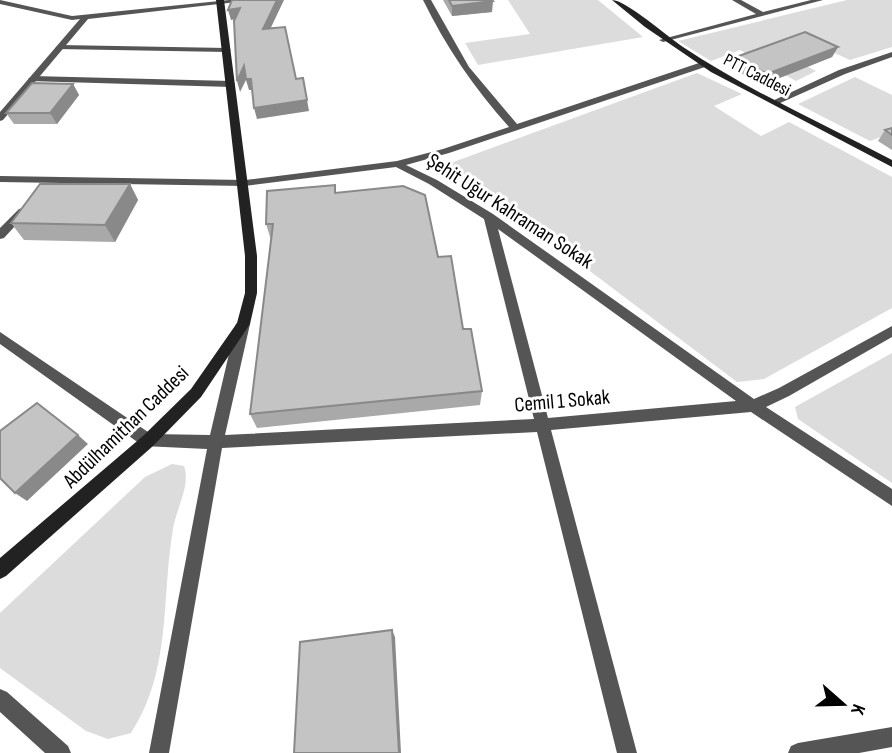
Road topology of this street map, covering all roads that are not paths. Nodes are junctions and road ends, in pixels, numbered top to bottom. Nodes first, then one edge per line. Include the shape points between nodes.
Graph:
1 (250, 0) edge
2 (428, 0) edge
3 (616, 0) edge
4 (736, 0) edge
5 (819, 0) edge
6 (220, 1) edge
7 (3, 2) edge
8 (761, 14) junction
9 (85, 18) junction
10 (663, 40) junction
11 (60, 47) junction
12 (226, 50) junction
13 (892, 54) edge
14 (702, 65) junction
15 (32, 79) junction
16 (231, 84) junction
17 (775, 103) junction
18 (0, 117) edge
19 (516, 128) junction
20 (397, 164) junction
21 (892, 164) edge
22 (0, 179) edge
23 (52, 181) junction
24 (245, 183) junction
25 (43, 190) edge
26 (34, 199) edge
27 (489, 217) junction
28 (0, 235) edge
29 (243, 324) junction
30 (892, 331) edge
31 (0, 337) edge
32 (753, 405) junction
33 (541, 425) junction
34 (148, 441) junction
35 (216, 442) junction
36 (892, 498) edge
37 (0, 570) edge
38 (0, 699) edge
39 (892, 737) edge
40 (61, 753) edge
41 (159, 753) edge
42 (627, 753) edge
43 (797, 753) edge

1 - 6 street
2 - 19 street via 465,72
3 - 10 street, PTT Caddesi
4 - 8 street
5 - 8 street
6 - 9 street
6 - 12 street, Abdülhamithan Caddesi
7 - 9 street via 50,16
8 - 10 street
9 - 11 street
10 - 14 street, PTT Caddesi
11 - 12 street
11 - 15 street
12 - 16 street, Abdülhamithan Caddesi
13 - 17 street
14 - 17 street, PTT Caddesi
14 - 19 street
15 - 16 street
15 - 18 street
16 - 24 street, Abdülhamithan Caddesi
17 - 21 street, PTT Caddesi
19 - 20 street
20 - 24 street, Şehit Uğur Kahraman Sokak
20 - 27 street, Şehit Uğur Kahraman Sokak
22 - 23 street, Şehit Uğur Kahraman Sokak
23 - 24 street, Şehit Uğur Kahraman Sokak
23 - 25 street
24 - 29 street, Abdülhamithan Caddesi via 251,281
26 - 28 street
27 - 32 street, Şehit Uğur Kahraman Sokak
27 - 33 street
29 - 34 street, Abdülhamithan Caddesi via 196,393
29 - 35 street
30 - 32 street, Cemil 1 Sokak
31 - 34 street
32 - 33 street, Cemil 1 Sokak
32 - 36 street, Şehit Uğur Kahraman Sokak
33 - 35 street, Cemil 1 Sokak
33 - 42 street
34 - 35 street, Cemil 1 Sokak
34 - 37 street, Abdülhamithan Caddesi
35 - 41 street
38 - 40 street
39 - 43 street

